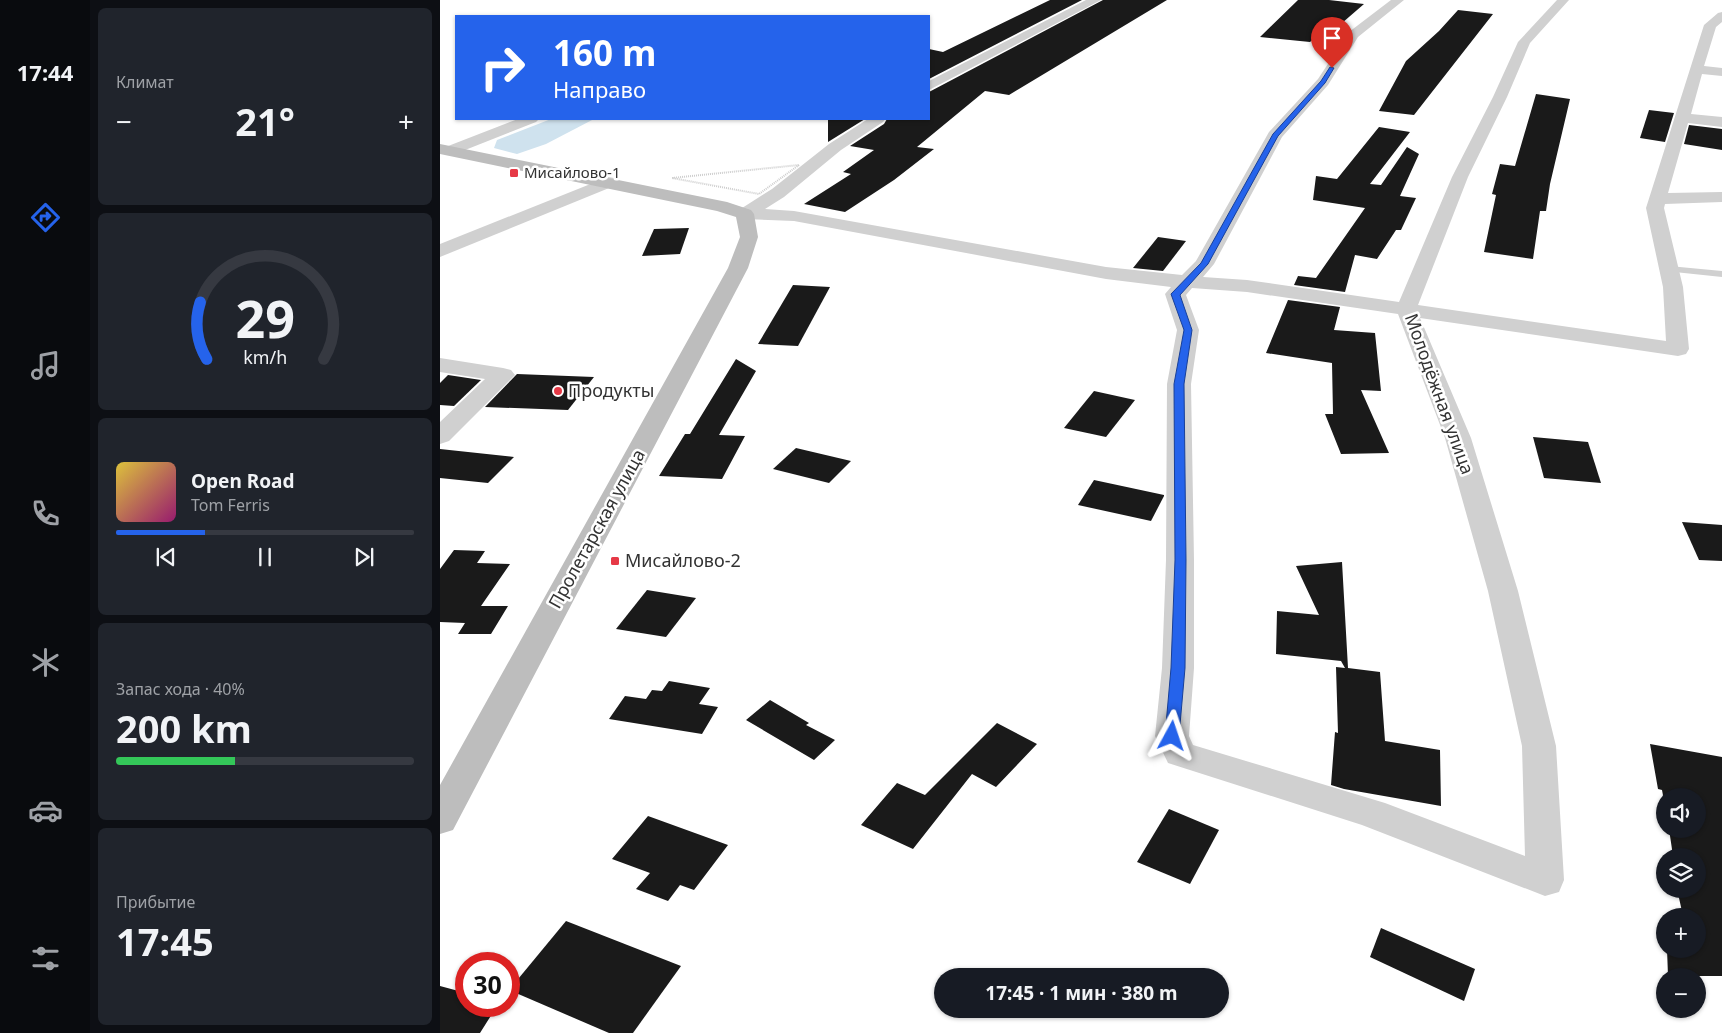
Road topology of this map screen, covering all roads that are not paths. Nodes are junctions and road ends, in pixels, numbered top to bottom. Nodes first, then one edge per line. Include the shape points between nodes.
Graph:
1 (1095, 0) edge
2 (1398, 0) edge
3 (1563, 0) edge
4 (1718, 23) edge
5 (1696, 69) junction
6 (1722, 72) edge
7 (930, 85) edge
8 (1681, 118) junction
9 (528, 120) edge
10 (877, 120) edge
11 (1722, 122) edge
12 (445, 150) edge
13 (608, 182) junction
14 (1722, 197) edge
15 (1658, 199) junction
16 (747, 225) junction
17 (440, 251) edge
18 (1669, 269) junction
19 (1722, 274) edge
20 (1187, 282) junction
21 (1406, 309) junction
22 (440, 365) edge
23 (440, 436) edge
24 (440, 819) edge

1 - 7 street
2 - 20 street via 1353,35 1323,82 1275,135 1204,264
3 - 21 street, Молодёжная улица via 1524,42 1460,177
4 - 5 street
5 - 6 street
5 - 8 street
8 - 11 street
8 - 15 street
9 - 12 street
10 - 16 street via 778,193
12 - 13 main road
13 - 16 main road via 721,206
13 - 17 street
14 - 15 street
15 - 18 street via 1655,208
16 - 20 street via 794,216 1106,272
16 - 24 main road, Пролетарская улица via 738,268
18 - 19 lane
18 - 21 street via 1678,349
20 - 21 street via 1247,286
20 - 21 street, Молодёжная улица via 1175,294 1188,330 1179,384 1178,668 1172,736 1180,754 1372,813 1545,880 1540,746 1503,591 1458,438
22 - 23 street via 503,375

